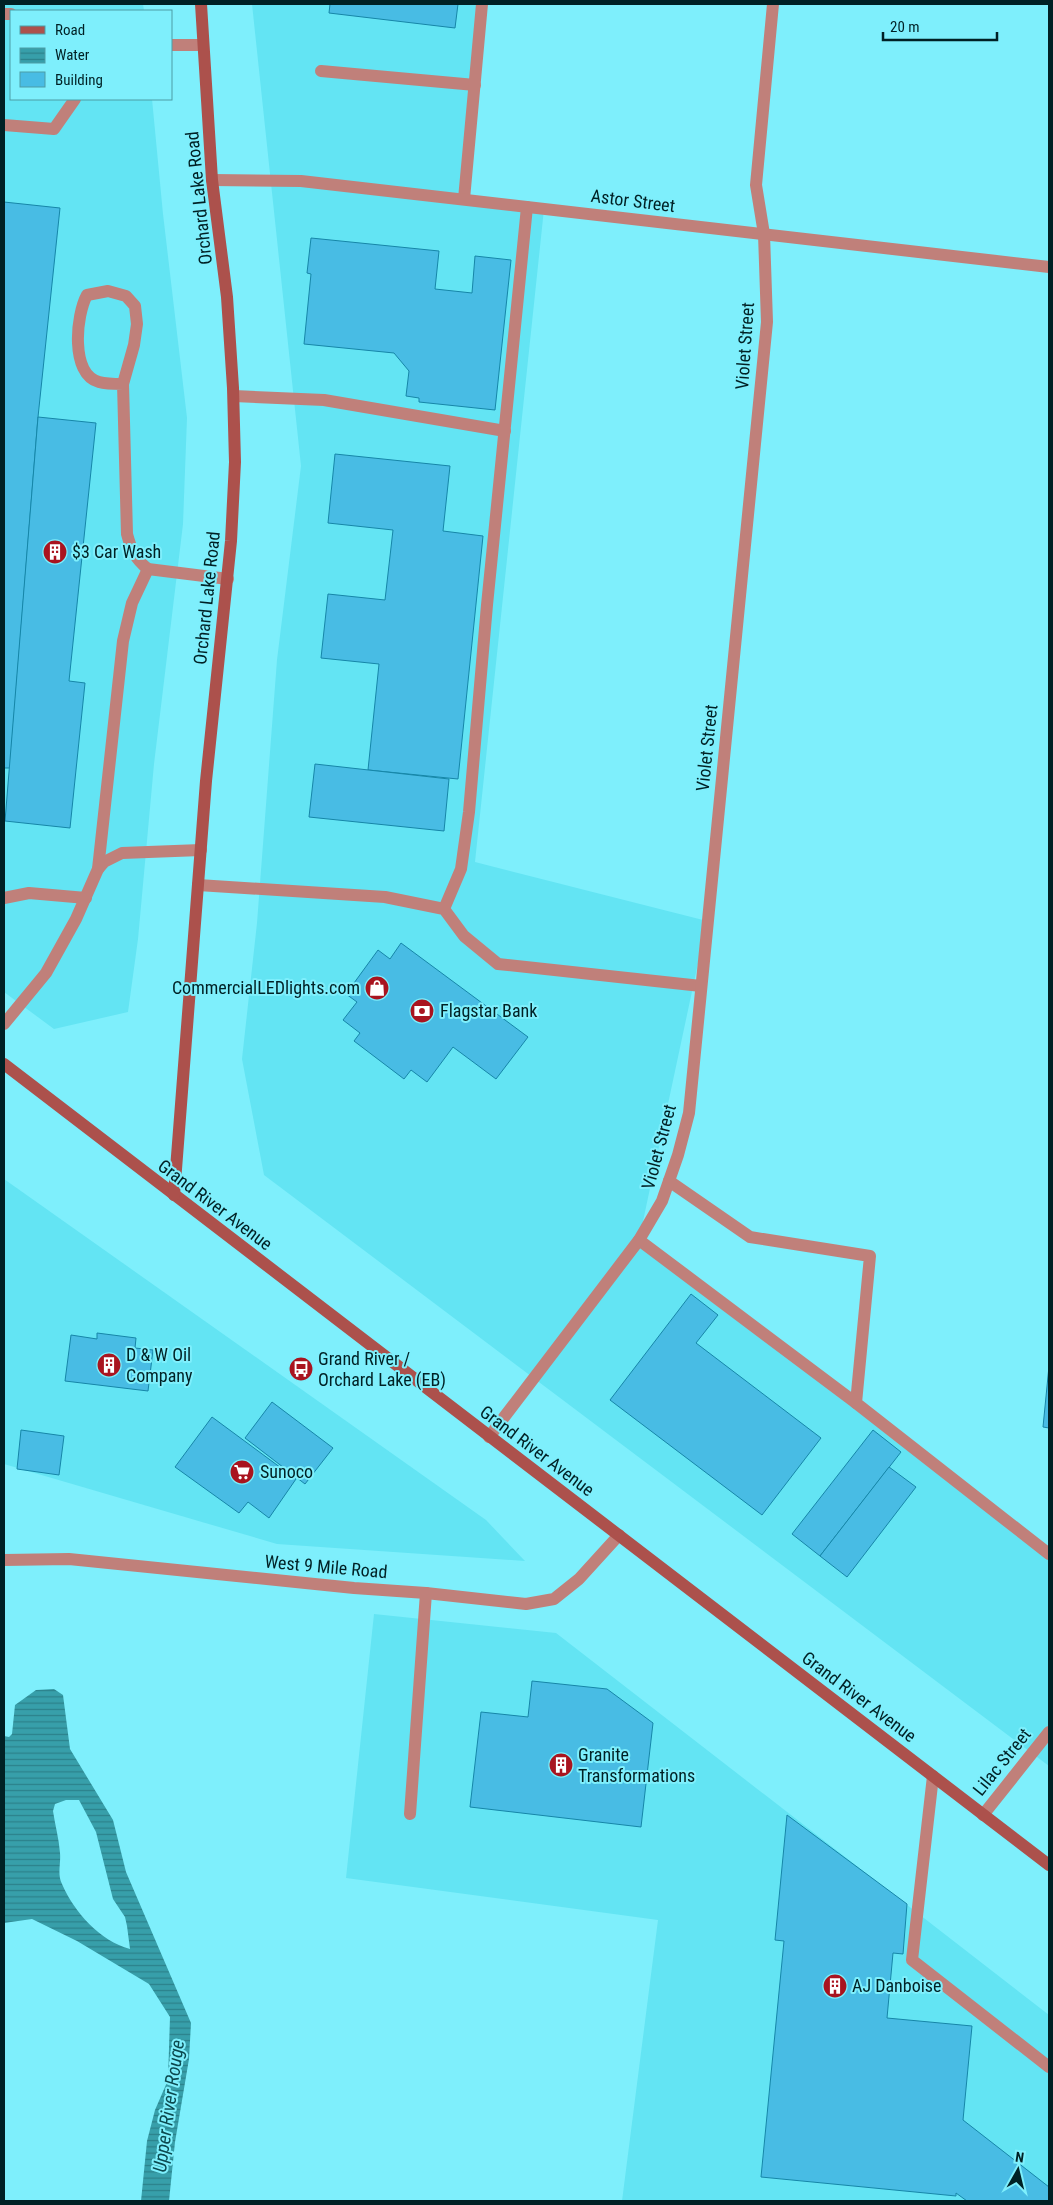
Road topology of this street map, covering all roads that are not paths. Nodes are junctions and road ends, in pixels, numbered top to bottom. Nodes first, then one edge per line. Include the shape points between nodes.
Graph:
1 (200, 4) edge
2 (482, 4) edge
3 (773, 4) edge
4 (172, 45) edge
5 (203, 45) junction
6 (321, 72) dead end
7 (475, 85) junction
8 (74, 100) edge
9 (4, 125) edge
10 (212, 180) junction
11 (464, 199) junction
12 (527, 207) junction
13 (764, 234) junction
14 (1049, 267) edge
15 (123, 384) junction
16 (234, 396) junction
17 (505, 431) junction
18 (148, 569) junction
19 (228, 578) junction
20 (201, 850) junction
21 (98, 869) junction
22 (198, 885) junction
23 (4, 898) edge
24 (86, 898) junction
25 (444, 909) junction
26 (701, 986) junction
27 (4, 1024) edge
28 (4, 1064) edge
29 (669, 1181) junction
30 (174, 1195) junction
31 (639, 1240) junction
32 (856, 1403) junction
33 (489, 1437) junction
34 (619, 1535) junction
35 (1049, 1554) edge
36 (4, 1560) edge
37 (426, 1593) junction
38 (1049, 1732) edge
39 (933, 1776) junction
40 (410, 1814) dead end
41 (983, 1814) junction
42 (1049, 1865) edge
43 (1049, 2067) edge

1 - 5 main road, Orchard Lake Road
2 - 7 street
3 - 13 street, Violet Street via 756,185
4 - 5 street
5 - 10 main road, Orchard Lake Road
6 - 7 street
7 - 11 street
8 - 9 street via 54,129
10 - 11 street, Astor Street via 301,181
10 - 16 main road, Orchard Lake Road via 227,297
11 - 12 street, Astor Street
12 - 13 street, Astor Street
12 - 17 street
13 - 14 street, Astor Street
13 - 26 street, Violet Street via 767,322
15 - 15 street via 137,324 134,306 126,296 108,291 87,295 78,318 80,364 98,382
15 - 18 street via 127,534 131,550
16 - 17 street via 324,400
16 - 19 main road, Orchard Lake Road via 235,462
17 - 25 street via 469,812 461,869
18 - 19 street
18 - 21 street via 132,604 124,641
19 - 20 main road, Orchard Lake Road
20 - 21 street via 122,853
20 - 22 main road, Orchard Lake Road
21 - 24 street
22 - 25 street via 385,897
22 - 30 main road, Orchard Lake Road
23 - 24 street via 29,893
24 - 27 street via 46,972
25 - 26 street via 464,936 498,964
26 - 29 street, Violet Street via 688,1113
28 - 30 main road, Grand River Avenue
29 - 31 street, Violet Street via 662,1201
29 - 32 street via 750,1237 870,1256
30 - 33 main road, Grand River Avenue
31 - 32 street
31 - 33 street, Violet Street
32 - 35 street
33 - 34 main road, Grand River Avenue
34 - 37 street, West 9 Mile Road via 579,1579 554,1599 526,1604
34 - 39 main road, Grand River Avenue
36 - 37 street, West 9 Mile Road via 69,1559
37 - 40 street
38 - 41 street, Lilac Street
39 - 41 main road, Grand River Avenue
39 - 43 street via 912,1960
41 - 42 main road, Grand River Avenue

